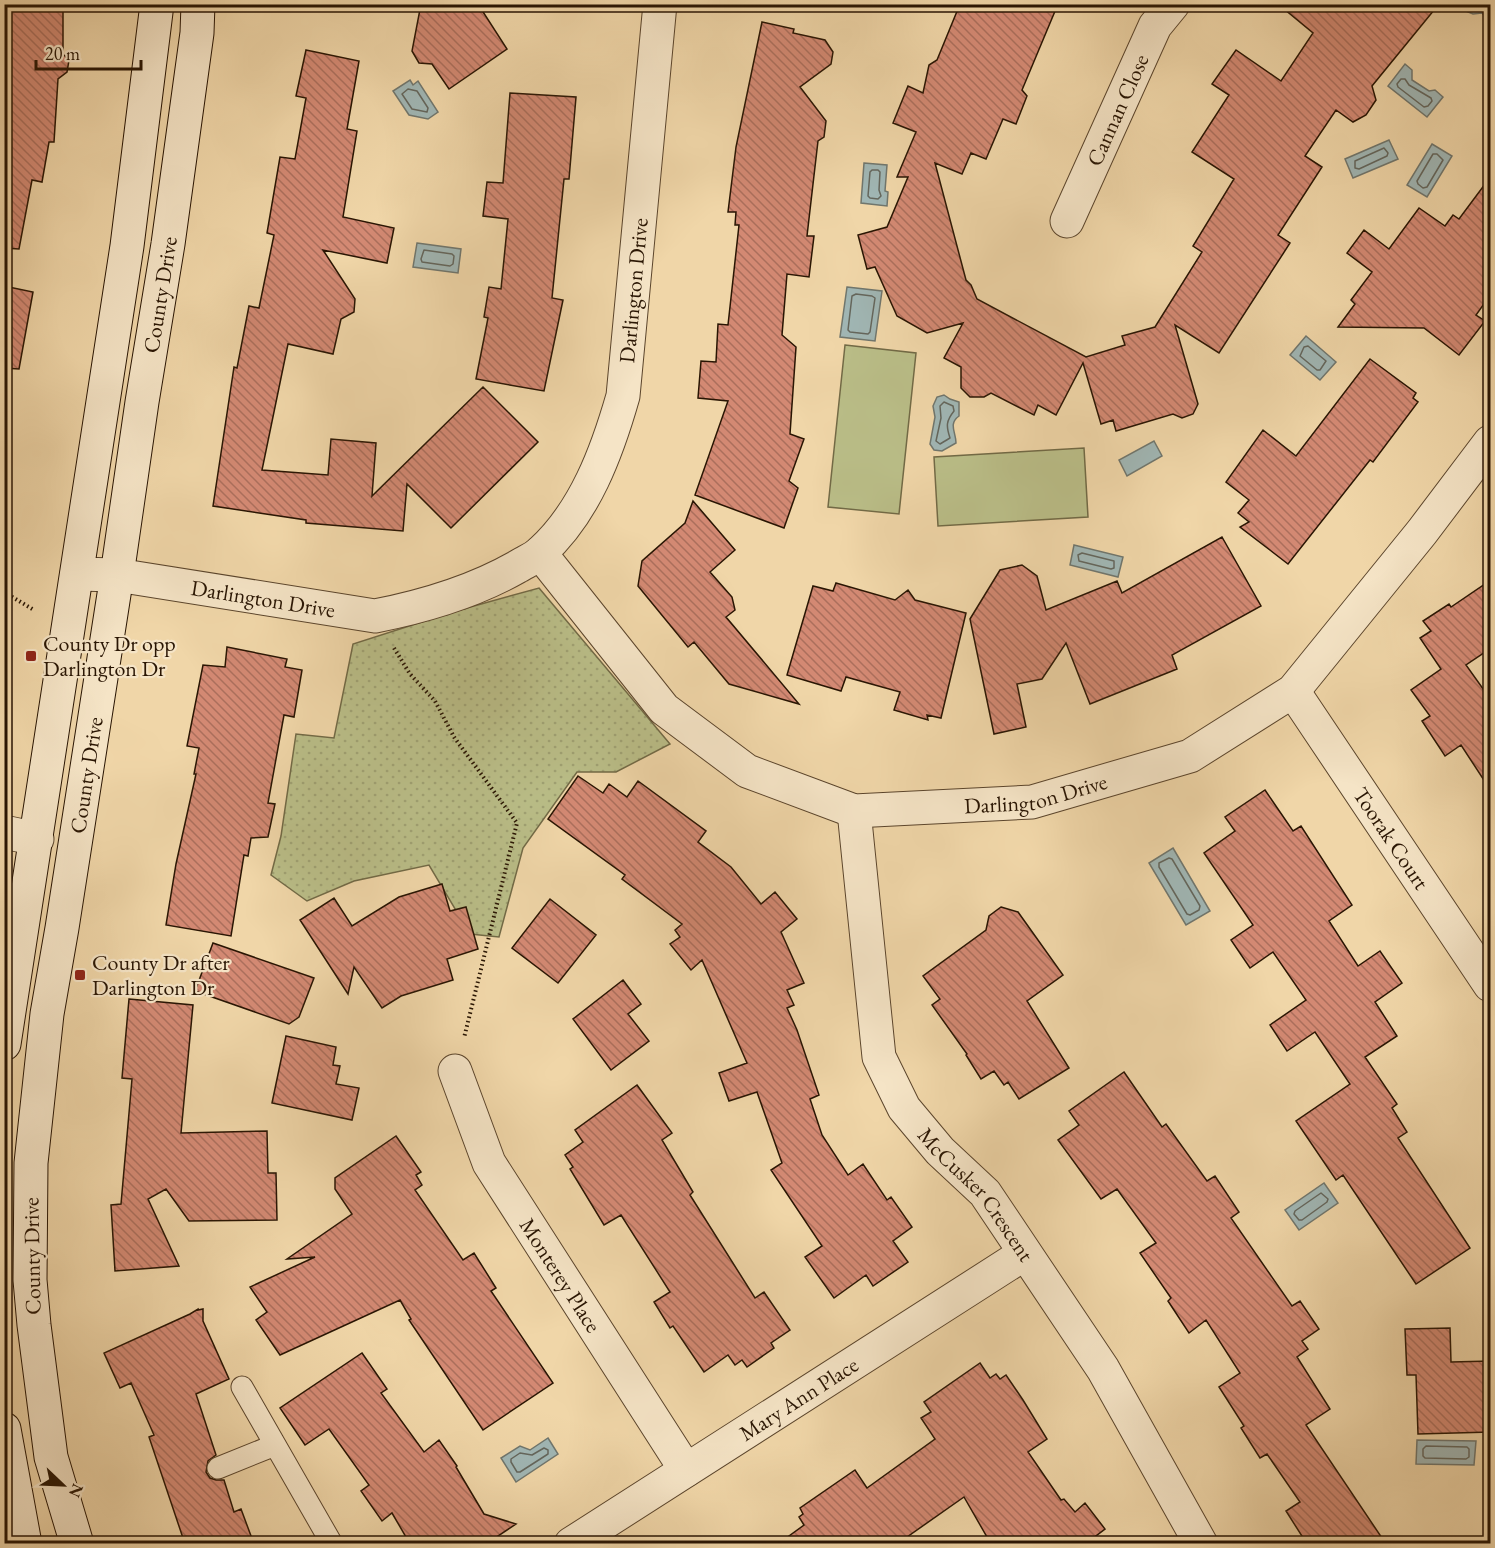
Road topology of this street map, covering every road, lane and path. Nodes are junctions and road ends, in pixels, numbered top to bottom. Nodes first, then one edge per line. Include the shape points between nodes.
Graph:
1 (157, 4) edge
2 (198, 4) edge
3 (660, 4) edge
4 (1173, 4) edge
5 (1067, 221) dead end
6 (1491, 442) edge
7 (540, 554) junction
8 (77, 574) junction
9 (117, 575) junction
10 (4, 591) edge
11 (34, 610) dead end
12 (375, 616) junction
13 (1293, 691) junction
14 (854, 811) junction
15 (4, 832) edge
16 (37, 839) junction
17 (1491, 985) edge
18 (4, 1044) edge
19 (455, 1071) joint
20 (1024, 1254) junction
21 (242, 1387) dead end
22 (4, 1429) edge
23 (275, 1445) junction
24 (218, 1468) dead end
25 (686, 1470) junction
26 (25, 1544) edge
27 (77, 1544) edge
28 (332, 1544) edge
29 (571, 1544) edge
30 (1201, 1544) edge

1 - 8 street, County Drive via 127,246
2 - 9 street, County Drive via 168,244
3 - 7 street, Darlington Drive via 623,396 608,447 587,490 568,521
4 - 5 street, Cannan Close via 1155,26
6 - 13 street, Darlington Drive
7 - 12 street, Darlington Drive via 454,597
7 - 14 street, Darlington Drive via 664,709 747,771
8 - 9 street, Darlington Drive
8 - 16 street, County Drive
9 - 12 street, Darlington Drive
9 - 27 street, County Drive via 47,1014 31,1163 30,1280 34,1325 51,1457
10 - 11 path
12 - 19 path via 410,674 435,702 454,737 517,824
13 - 14 street, Darlington Drive via 1191,756 1032,802
13 - 17 street, Toorak Court
14 - 20 street, McCusker Crescent via 879,1057 904,1108 940,1151 985,1193
15 - 16 street
16 - 18 street, County Drive
19 - 25 street, Monterey Place via 489,1163
20 - 25 street, Mary Ann Place
20 - 30 street, McCusker Crescent via 1103,1369
21 - 23 lane
22 - 26 street
23 - 24 lane
23 - 28 lane
25 - 29 street, Mary Ann Place

